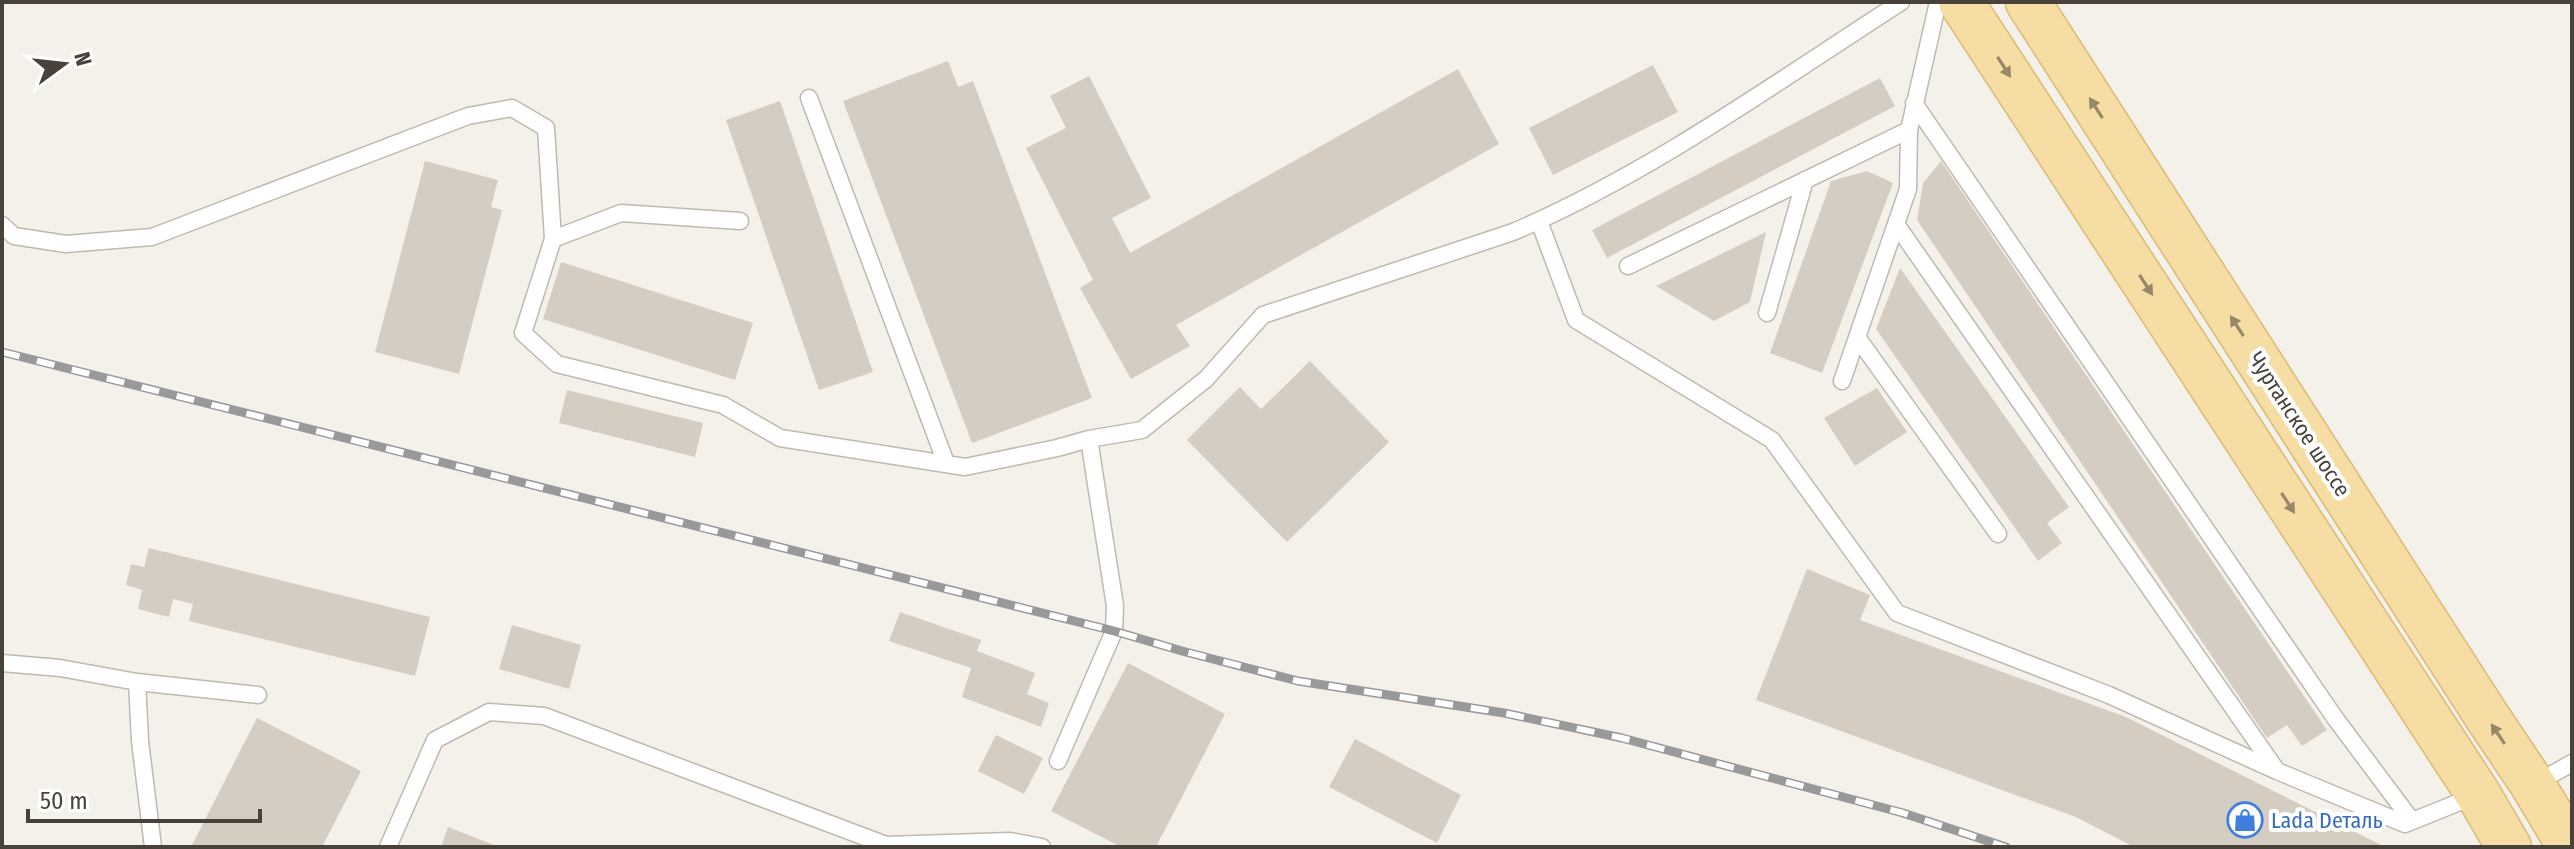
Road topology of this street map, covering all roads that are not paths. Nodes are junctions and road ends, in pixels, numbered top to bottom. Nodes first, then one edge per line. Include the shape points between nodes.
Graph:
1 (1901, 2) edge
2 (1938, 2) edge
3 (1961, 2) edge
4 (2028, 2) edge
5 (809, 98) dead end
6 (1914, 103) junction
7 (1909, 130) junction
8 (1805, 180) junction
9 (740, 221) dead end
10 (1539, 221) junction
11 (1896, 224) junction
12 (2, 225) edge
13 (553, 239) junction
14 (1628, 266) dead end
15 (1767, 313) dead end
16 (1857, 337) junction
17 (1842, 381) dead end
18 (1089, 439) junction
19 (946, 463) junction
20 (1998, 534) dead end
21 (2, 663) edge
22 (137, 682) junction
23 (258, 695) dead end
24 (1058, 761) dead end
25 (2572, 763) edge
26 (2277, 771) junction
27 (2533, 785) junction
28 (2478, 794) junction
29 (2412, 821) junction
30 (153, 847) edge
31 (388, 847) edge
32 (1042, 847) edge
33 (2509, 847) edge
34 (2570, 847) edge

1 - 10 lane via 1635,172
2 - 6 lane
3 -> 28 main road
27 -> 4 main road, Чуртанское шоссе
5 - 19 lane
6 - 7 lane
6 - 29 lane via 2335,718
7 - 8 lane
7 - 11 lane via 1908,189
8 - 14 lane
8 - 15 lane
9 - 13 lane via 621,213
10 - 18 lane via 1263,315 1206,379 1142,430
10 - 26 lane via 1576,320 1772,440 1897,613 2109,695
11 - 16 lane
11 - 26 lane
12 - 13 lane via 14,236 66,244 152,237 468,116 512,108 546,128
13 - 19 lane via 523,333 557,364 723,405 780,438
16 - 17 lane
16 - 20 lane
18 - 19 lane via 965,467
18 - 24 lane via 1115,606 1114,631
21 - 22 lane
22 - 23 lane
22 - 30 lane
25 - 27 lane
26 - 29 lane via 2405,824
27 - 34 main road, Чуртанское шоссе
28 - 29 lane
28 - 33 main road
31 - 32 lane via 435,740 489,712 544,716 886,845 1010,841

